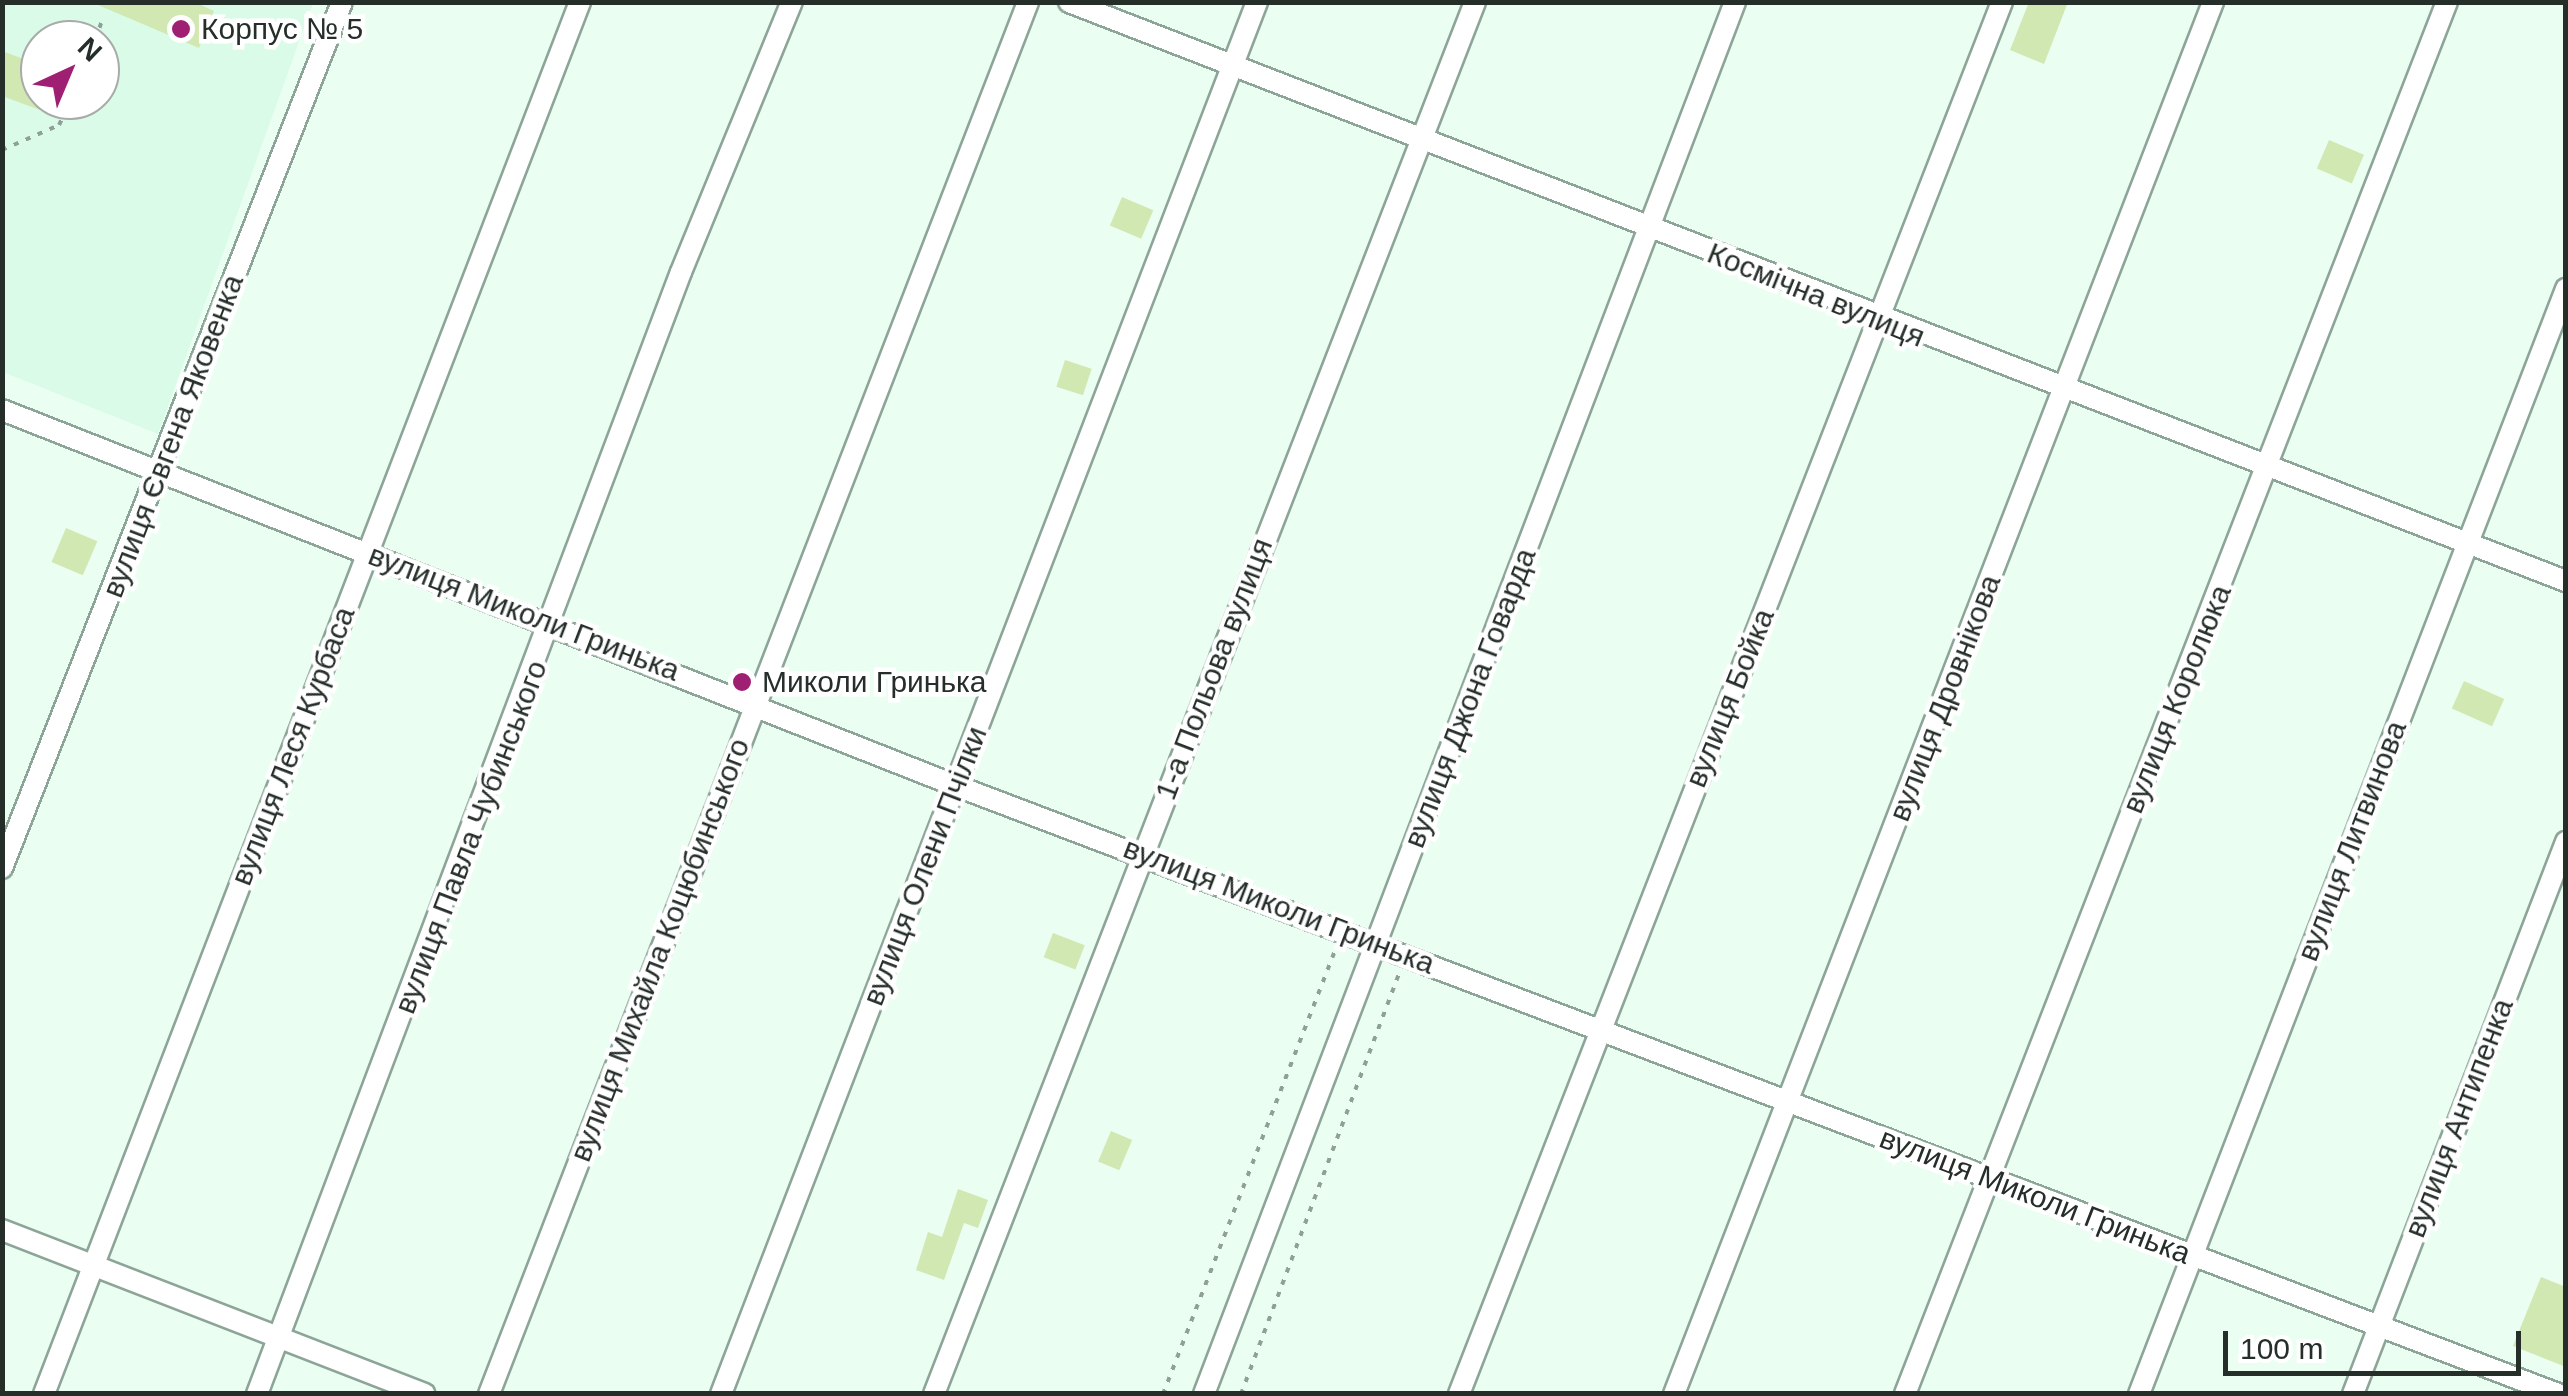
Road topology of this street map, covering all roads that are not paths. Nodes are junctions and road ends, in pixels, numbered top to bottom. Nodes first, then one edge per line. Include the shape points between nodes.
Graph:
1 (342, 2) edge
2 (580, 2) edge
3 (792, 2) edge
4 (1028, 2) edge
5 (1069, 2) edge
6 (1257, 2) edge
7 (1475, 2) edge
8 (1735, 2) edge
9 (2002, 2) edge
10 (2213, 2) edge
11 (2447, 2) edge
12 (1231, 69) junction
13 (1422, 138) junction
14 (1648, 228) junction
15 (2566, 289) edge
16 (1880, 322) junction
17 (2065, 390) junction
18 (2, 410) edge
19 (2270, 466) junction
20 (161, 470) junction
21 (2468, 542) junction
22 (368, 552) junction
23 (2566, 580) edge
24 (553, 622) junction
25 (754, 704) junction
26 (954, 784) junction
27 (2566, 842) edge
28 (1142, 852) junction
29 (2, 868) edge
30 (1377, 946) junction
31 (1598, 1029) junction
32 (1788, 1103) junction
33 (1987, 1178) junction
34 (2, 1230) edge
35 (2192, 1256) junction
36 (93, 1265) junction
37 (2378, 1328) junction
38 (279, 1336) junction
39 (44, 1394) edge
40 (257, 1394) edge
41 (424, 1394) edge
42 (489, 1394) edge
43 (721, 1394) edge
44 (934, 1394) edge
45 (1204, 1394) edge
46 (1459, 1394) edge
47 (1674, 1394) edge
48 (1905, 1394) edge
49 (2139, 1394) edge
50 (2353, 1394) edge
51 (2558, 1394) edge

1 - 20 street, вулиця Євгена Яковенка
2 - 22 street, вулиця Леся Курбаса
3 - 24 street, вулиця Павла Чубинського via 681,272
4 - 25 street, вулиця Михайла Коцюбинського
5 - 12 street, Космічна вулиця
6 - 12 street, вулиця Олени Пчілки
7 - 13 street, 1-а Польова вулиця
8 - 14 street, вулиця Джона Говарда
9 - 16 street, вулиця Бойка
10 - 17 street, вулиця Дровнікова
11 - 19 street, вулиця Королюка
12 - 13 street, Космічна вулиця
12 - 26 street, вулиця Олени Пчілки
13 - 14 street, Космічна вулиця
13 - 28 street, 1-а Польова вулиця
14 - 16 street, Космічна вулиця
14 - 30 street, вулиця Джона Говарда
15 - 21 street, вулиця Литвинова
16 - 17 street, Космічна вулиця
16 - 31 street, вулиця Бойка
17 - 19 street, Космічна вулиця
17 - 32 street, вулиця Дровнікова
18 - 20 street, вулиця Миколи Гринька
19 - 21 street, Космічна вулиця
19 - 33 street, вулиця Королюка
20 - 22 street, вулиця Миколи Гринька
20 - 29 street, вулиця Євгена Яковенка
21 - 23 street, Космічна вулиця
21 - 35 street, вулиця Литвинова
22 - 24 street, вулиця Миколи Гринька
22 - 36 street, вулиця Леся Курбаса
24 - 25 street, вулиця Миколи Гринька
24 - 38 street, вулиця Павла Чубинського
25 - 26 street, вулиця Миколи Гринька
25 - 42 street, вулиця Михайла Коцюбинського
26 - 28 street, вулиця Миколи Гринька
26 - 43 street, вулиця Олени Пчілки
27 - 37 street, вулиця Антипенка
28 - 30 street, вулиця Миколи Гринька
28 - 44 street, 1-а Польова вулиця
30 - 31 street, вулиця Миколи Гринька
30 - 45 street, вулиця Джона Говарда
31 - 32 street, вулиця Миколи Гринька
31 - 46 street, вулиця Бойка
32 - 33 street, вулиця Миколи Гринька
32 - 47 street, вулиця Дровнікова
33 - 35 street, вулиця Миколи Гринька
33 - 48 street, вулиця Королюка
34 - 36 street
35 - 37 street, вулиця Миколи Гринька
35 - 49 street, вулиця Литвинова
36 - 38 street
36 - 39 street, вулиця Леся Курбаса
37 - 50 street, вулиця Антипенка
37 - 51 street, вулиця Миколи Гринька
38 - 40 street, вулиця Павла Чубинського
38 - 41 street

